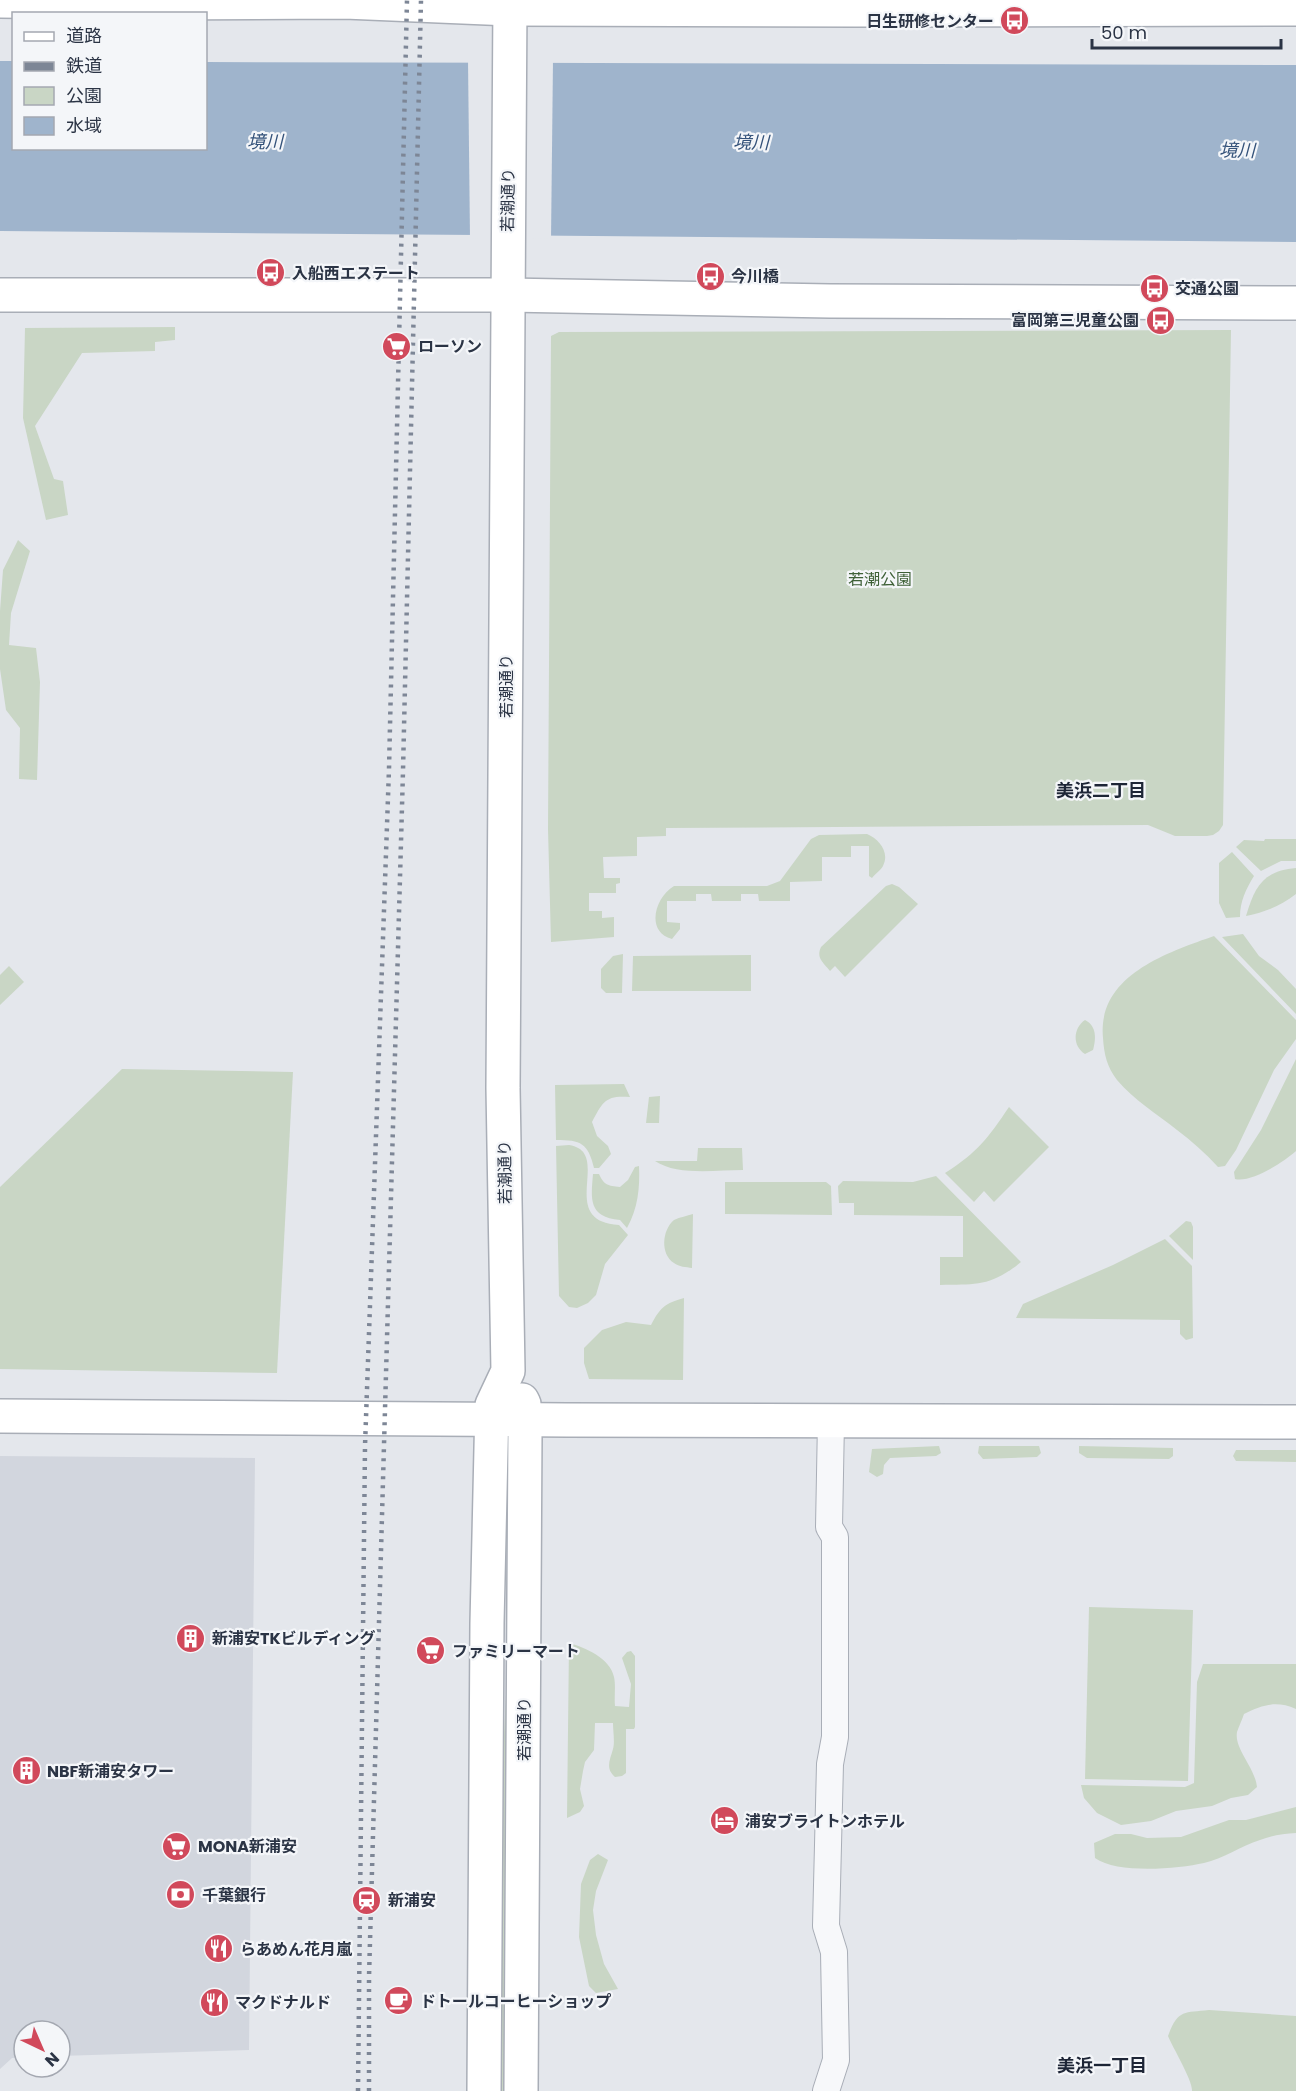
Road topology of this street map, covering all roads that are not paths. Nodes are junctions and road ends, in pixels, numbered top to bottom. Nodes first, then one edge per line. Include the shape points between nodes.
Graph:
1 (0, 1) edge
2 (345, 1) edge
3 (148, 2) edge
4 (510, 4) edge
5 (1296, 9) edge
6 (0, 295) edge
7 (508, 295) junction
8 (1296, 303) edge
9 (508, 1371) junction
10 (0, 1416) edge
11 (492, 1420) junction
12 (525, 1420) junction
13 (831, 1421) junction
14 (1296, 1422) edge
15 (484, 2091) edge
16 (521, 2091) edge
17 (826, 2091) edge

1 - 3 street
2 - 3 street
2 - 4 street
4 - 5 street via 856,10
4 - 7 street, 若潮通り
6 - 7 street
7 - 8 street
7 - 9 street, 若潮通り via 503,1088
9 - 11 street, 若潮通り via 492,1405
9 - 12 street, 若潮通り via 524,1404
10 - 11 street
11 - 12 street
11 - 15 street, 若潮通り
12 - 13 street
12 - 16 street, 若潮通り
13 - 14 street
13 - 17 street via 829,1527 835,1537 835,1737 830,1764 826,1926 834,1952 836,2060

